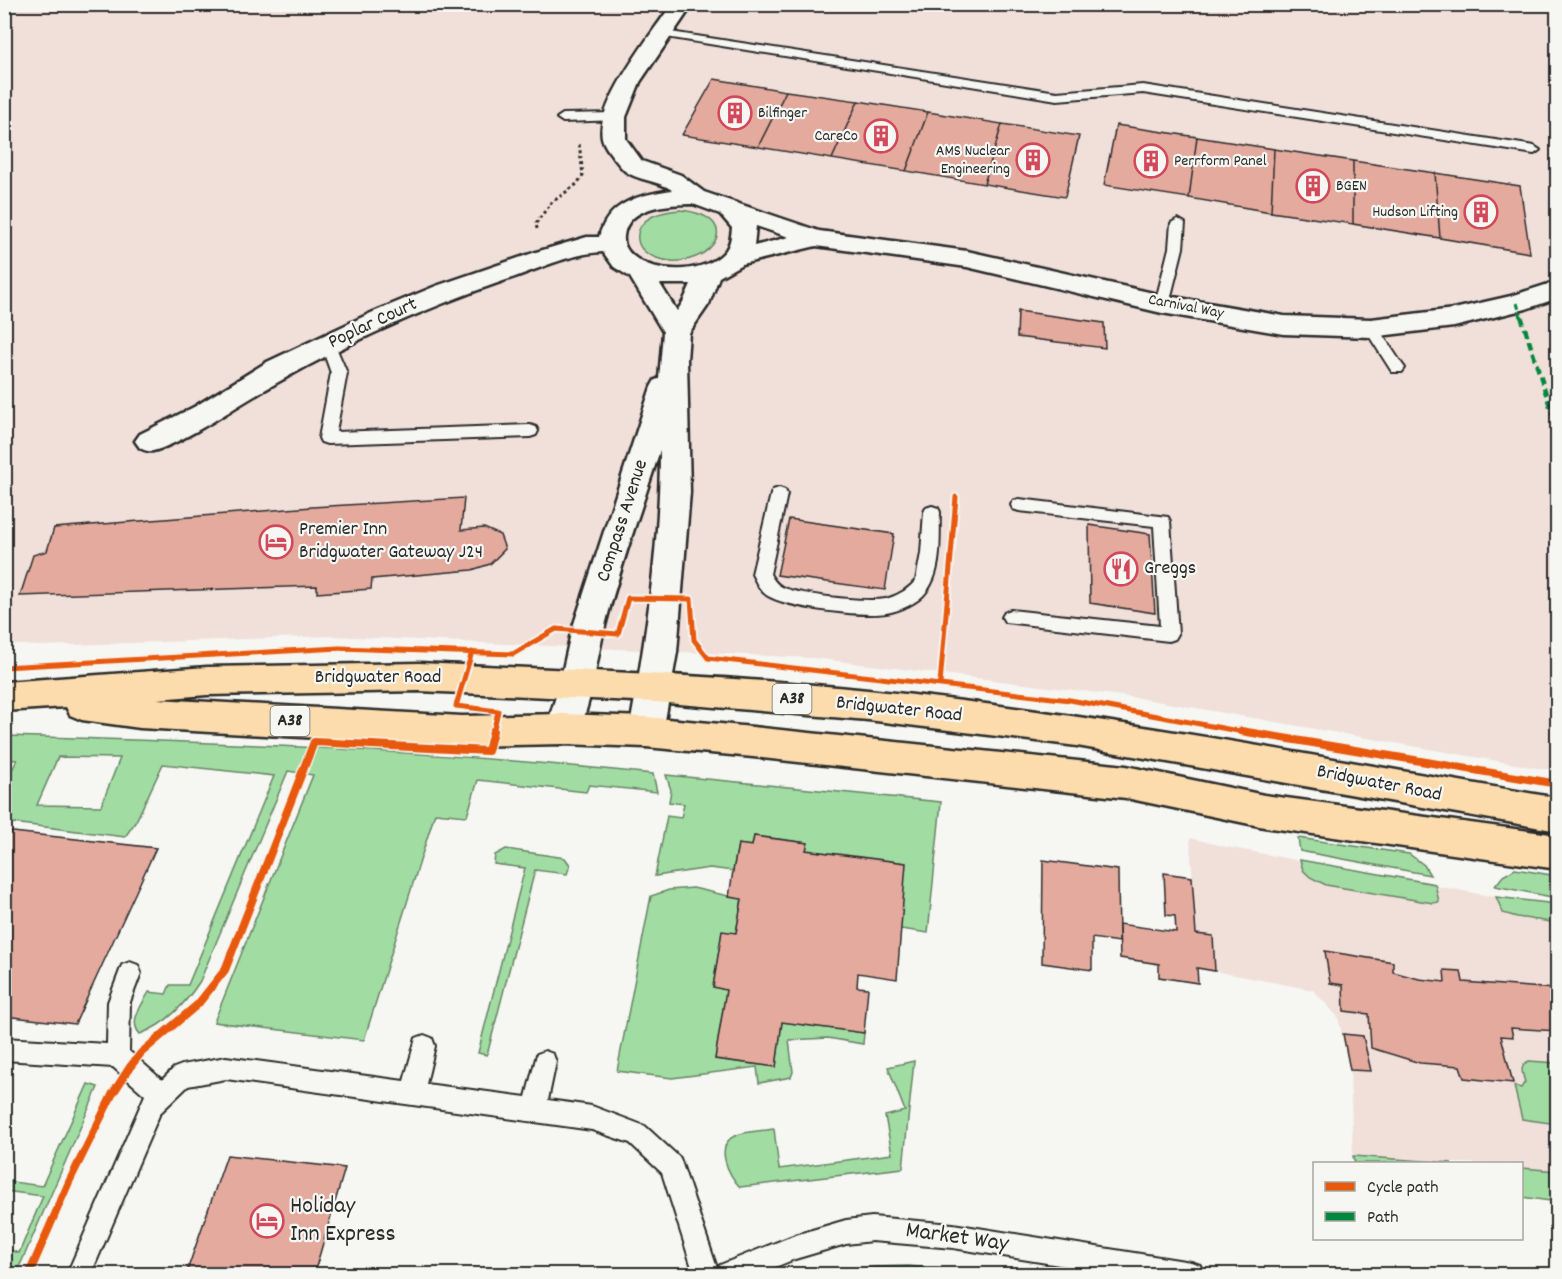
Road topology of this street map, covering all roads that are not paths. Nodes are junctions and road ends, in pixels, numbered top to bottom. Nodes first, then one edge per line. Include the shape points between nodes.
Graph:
1 (683, 4) edge
2 (664, 34) junction
3 (615, 117) junction
4 (569, 118) road end
5 (1534, 150) dead end
6 (634, 166) junction
7 (695, 196) junction
8 (635, 206) junction
9 (730, 210) junction
10 (1178, 223) dead end
11 (815, 238) junction
12 (611, 244) junction
13 (733, 258) junction
14 (708, 272) junction
15 (641, 273) junction
16 (1557, 290) edge
17 (1162, 304) junction
18 (1371, 328) junction
19 (328, 345) junction
20 (675, 346) junction
21 (1397, 368) dead end
22 (530, 431) dead end
23 (150, 441) dead end
24 (779, 494) dead end
25 (1019, 505) dead end
26 (932, 512) dead end
27 (1011, 617) dead end
28 (577, 683) junction
29 (655, 688) junction
30 (11, 697) edge
31 (563, 729) junction
32 (646, 732) junction
33 (1557, 815) edge
34 (1557, 852) edge
35 (130, 973) dead end
36 (424, 1046) dead end
37 (4, 1049) edge
38 (118, 1056) junction
39 (545, 1062) dead end
40 (412, 1093) junction
41 (162, 1095) junction
42 (535, 1109) junction
43 (79, 1275) edge
44 (706, 1275) edge
45 (729, 1275) edge
46 (1191, 1275) edge

1 - 2 street
2 - 3 street via 629,82
2 - 5 lane via 1057,96 1143,89
3 - 4 lane
3 - 6 street via 615,140
6 - 7 street via 674,180
6 - 8 street
7 - 8 street via 674,196
7 - 9 street
8 - 12 street via 612,230
9 - 11 street, Carnival Way
9 - 13 street via 744,227 742,246
10 - 17 lane
11 - 13 street, Carnival Way
11 - 17 street, Carnival Way via 967,259
12 - 15 street via 616,255
12 - 19 street, Poplar Court via 587,245 445,292
13 - 14 street
14 - 15 street via 671,277
14 - 20 street, Compass Avenue
15 - 20 street, Compass Avenue
16 - 18 street, Carnival Way via 1454,318
17 - 18 street, Carnival Way via 1284,325
18 - 21 lane
19 - 22 lane via 339,373 327,438
19 - 23 street, Poplar Court via 277,369 204,414
20 - 28 street, Compass Avenue via 587,633
20 - 29 street, Compass Avenue via 675,492
24 - 26 lane via 761,574 766,584 786,596 855,605 887,606 920,588 927,576
25 - 27 lane via 1162,521 1169,634
28 - 29 main road, Bridgwater Road / A38
28 - 30 main road, Bridgwater Road / A38 via 419,677 207,681
28 - 31 street, Compass Avenue
29 - 32 street, Compass Avenue
29 - 33 main road, Bridgwater Road / A38 via 868,705 1077,731
30 - 31 main road, Bridgwater Road / A38 via 152,713 462,731
31 - 32 main road, Bridgwater Road / A38
32 - 34 main road, Bridgwater Road / A38 via 1126,782 1264,811
35 - 38 lane via 119,1002
36 - 40 lane
37 - 38 lane
38 - 41 lane
39 - 42 lane
40 - 41 lane via 226,1068 182,1076
40 - 42 lane
41 - 43 lane via 152,1105
42 - 44 lane via 592,1118 637,1134 672,1166
45 - 46 lane, Market Way via 795,1246 872,1229 954,1236

